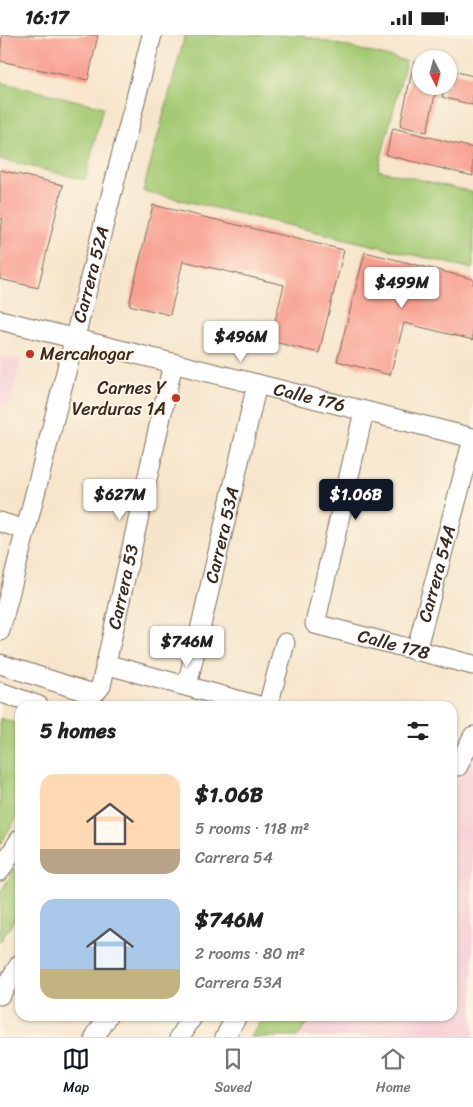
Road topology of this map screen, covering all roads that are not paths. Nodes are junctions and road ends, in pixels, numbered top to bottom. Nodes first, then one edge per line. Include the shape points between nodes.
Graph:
1 (152, 35) edge
2 (0, 320) edge
3 (75, 339) junction
4 (173, 363) junction
5 (257, 384) junction
6 (364, 411) junction
7 (473, 439) edge
8 (0, 522) edge
9 (26, 530) junction
10 (0, 631) edge
11 (284, 643) dead end
12 (416, 651) junction
13 (105, 664) junction
14 (0, 665) edge
15 (473, 665) edge
16 (187, 685) junction
17 (0, 692) edge
18 (25, 701) edge
19 (242, 701) edge
20 (269, 701) edge
21 (473, 736) edge
22 (457, 764) edge
23 (15, 847) edge
24 (0, 871) edge
25 (15, 972) edge
26 (0, 995) edge
27 (105, 1021) edge
28 (190, 1021) edge
29 (234, 1021) edge
30 (95, 1037) edge
31 (180, 1037) edge
32 (224, 1037) edge

1 - 3 street, Carrera 52A
2 - 3 street, Calle 176
3 - 4 street, Calle 176
3 - 9 street, Carrera 52A
4 - 5 street, Calle 176
4 - 13 street, Carrera 53
5 - 6 street, Calle 176
5 - 16 street, Carrera 53A
6 - 7 street, Calle 176
6 - 12 street, Calle 178 via 315,624
7 - 12 street, Carrera 54A
8 - 9 street
9 - 10 street, Carrera 52A
11 - 20 street
12 - 15 street, Calle 178
13 - 14 street, Carrera 53 via 101,685 96,692 90,693
13 - 16 street
16 - 19 street
17 - 18 street
21 - 22 street
23 - 24 street
25 - 26 street
27 - 30 street
28 - 31 street
29 - 32 street

